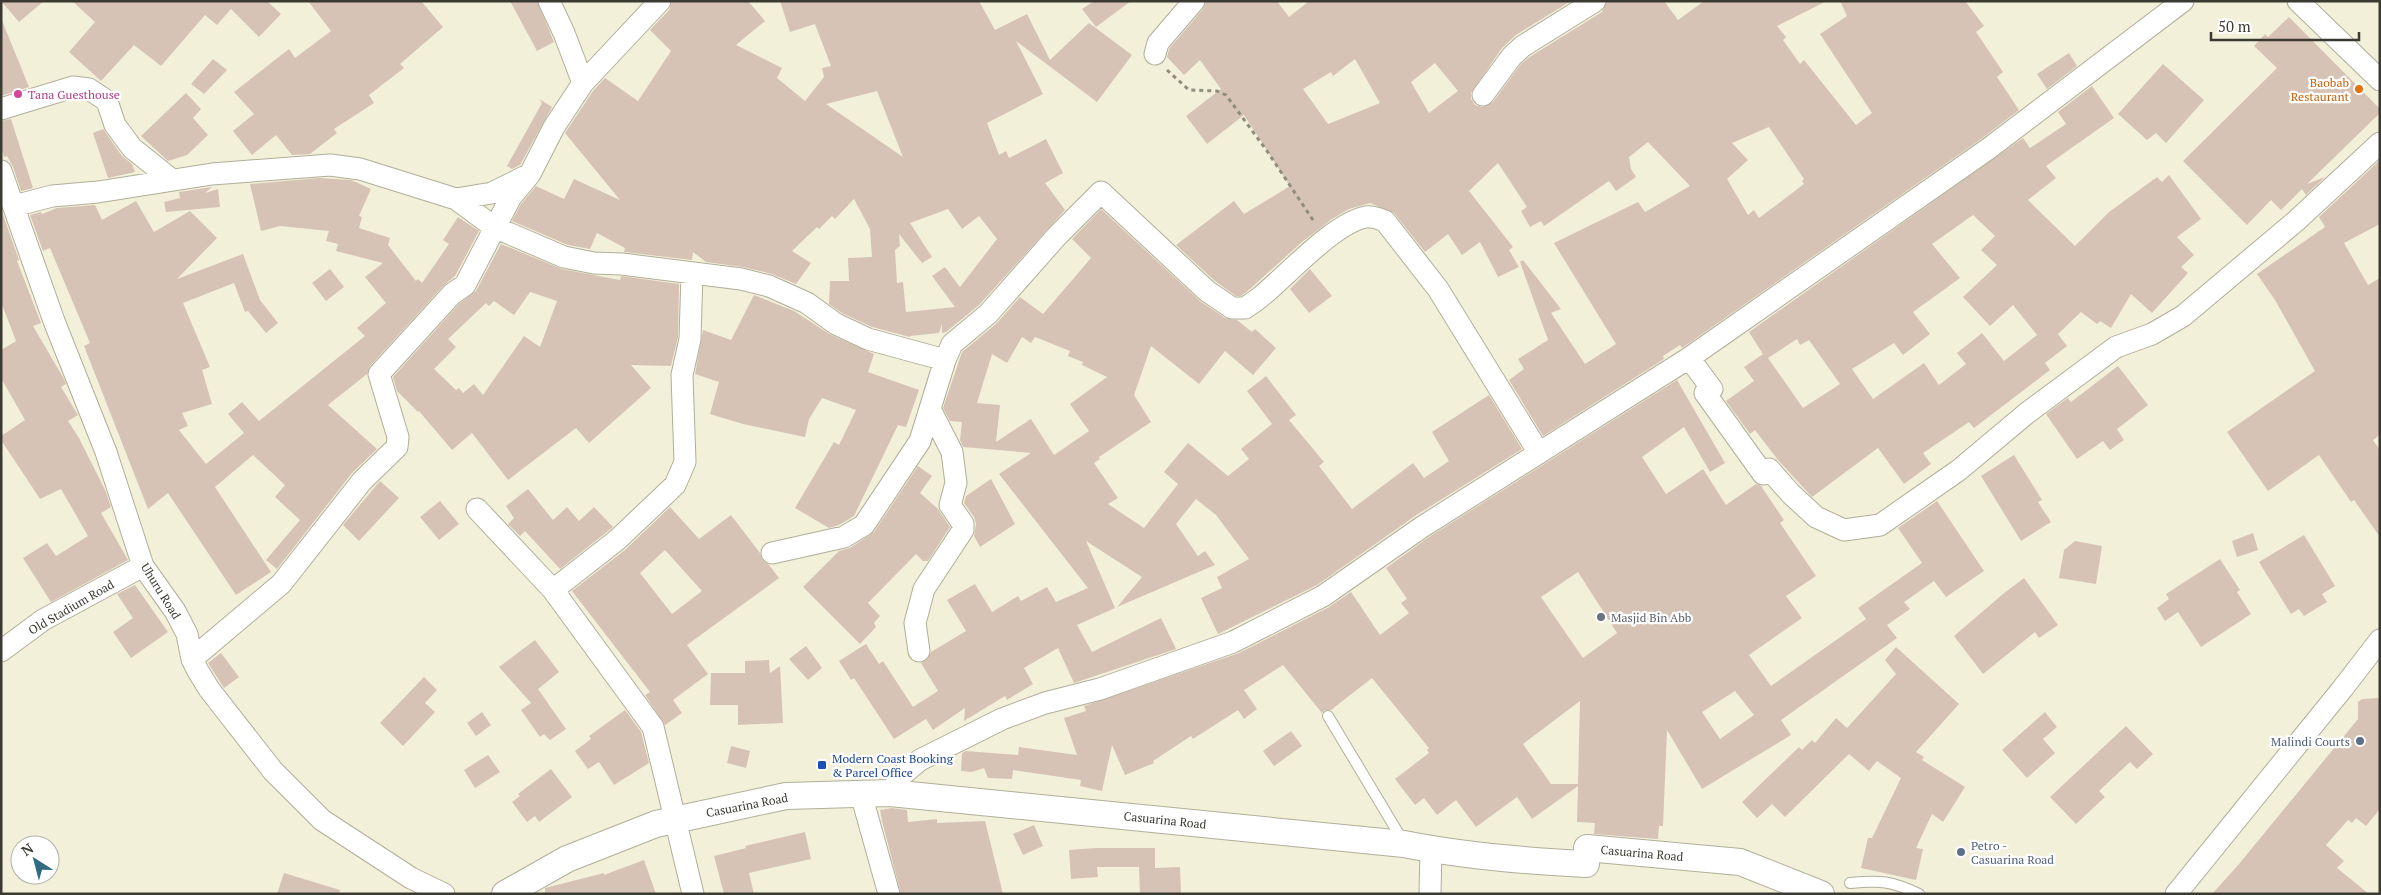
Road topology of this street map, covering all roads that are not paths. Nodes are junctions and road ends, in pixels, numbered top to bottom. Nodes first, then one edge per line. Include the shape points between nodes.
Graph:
1 (548, 1) edge
2 (660, 1) edge
3 (1194, 1) edge
4 (1595, 1) edge
5 (2183, 1) edge
6 (2298, 1) edge
7 (1155, 54) road end
8 (2380, 80) edge
9 (583, 83) junction
10 (1483, 95) dead end
11 (1, 109) edge
12 (2380, 143) edge
13 (1, 171) edge
14 (530, 174) junction
15 (172, 180) junction
16 (456, 198) junction
17 (14, 206) junction
18 (494, 227) junction
19 (692, 273) junction
20 (1689, 358) junction
21 (945, 360) junction
22 (930, 409) junction
23 (1539, 452) junction
24 (476, 509) dead end
25 (772, 553) dead end
26 (143, 566) junction
27 (553, 590) junction
28 (2380, 640) edge
29 (1, 651) edge
30 (920, 652) dead end
31 (192, 659) junction
32 (1328, 716) dead end
33 (890, 793) junction
34 (861, 794) junction
35 (674, 820) junction
36 (1404, 844) junction
37 (1431, 849) junction
38 (1850, 883) dead end
39 (431, 891) edge
40 (504, 894) edge
41 (693, 894) edge
42 (889, 894) edge
43 (1430, 894) edge
44 (1821, 894) edge
45 (1919, 894) edge
46 (2176, 894) edge

1 - 9 street via 564,32
2 - 9 street
3 - 7 street via 1158,43
4 - 10 street via 1522,46
5 - 20 street via 1988,149
6 - 8 street
9 - 14 street via 554,127
11 - 15 street via 73,87 89,89 107,101 114,125 132,148
12 - 20 street via 2296,222 2183,316 2152,334 2116,347 2027,413 1959,470 1880,525 1844,530 1816,517 1769,469 1763,474 1705,393 1712,389
13 - 17 street, Uhuru Road
14 - 16 street via 492,193
14 - 18 street via 511,197
15 - 16 street via 330,165 360,169
15 - 17 street via 52,196
16 - 18 street
17 - 26 street, Uhuru Road via 54,321 106,452
18 - 19 street via 564,257
18 - 31 street via 465,286 452,294 378,374 398,438 397,447 362,481 280,584
19 - 21 street via 769,286 868,339
19 - 27 street via 690,340 682,375 685,462 679,478 617,540
20 - 23 street
21 - 22 street
21 - 23 street via 952,344 988,314 1101,192 1207,291 1232,308 1245,308 1258,299 1338,230 1367,217 1377,218 1385,222 1438,290
22 - 25 street via 920,441 864,525 835,540
22 - 30 street via 952,452 956,483 950,505 963,530 924,589 915,623
23 - 33 street via 1323,596 1233,642 1100,689 1045,703 1002,719 920,760 902,774
24 - 27 street
26 - 29 street, Old Stadium Road via 43,620
26 - 31 street, Uhuru Road via 187,634
27 - 35 street via 653,727
28 - 46 street
31 - 39 street, Uhuru Road via 209,689 273,771 322,820
32 - 36 lane
33 - 34 street, Casuarina Road
33 - 36 street, Casuarina Road
34 - 35 street, Casuarina Road via 786,796
34 - 42 street
35 - 40 street, Casuarina Road via 589,850
35 - 41 street
36 - 37 street, Casuarina Road
37 - 43 street
37 - 44 street, Casuarina Road via 1586,864 1587,848 1740,862
38 - 45 lane via 1894,882

